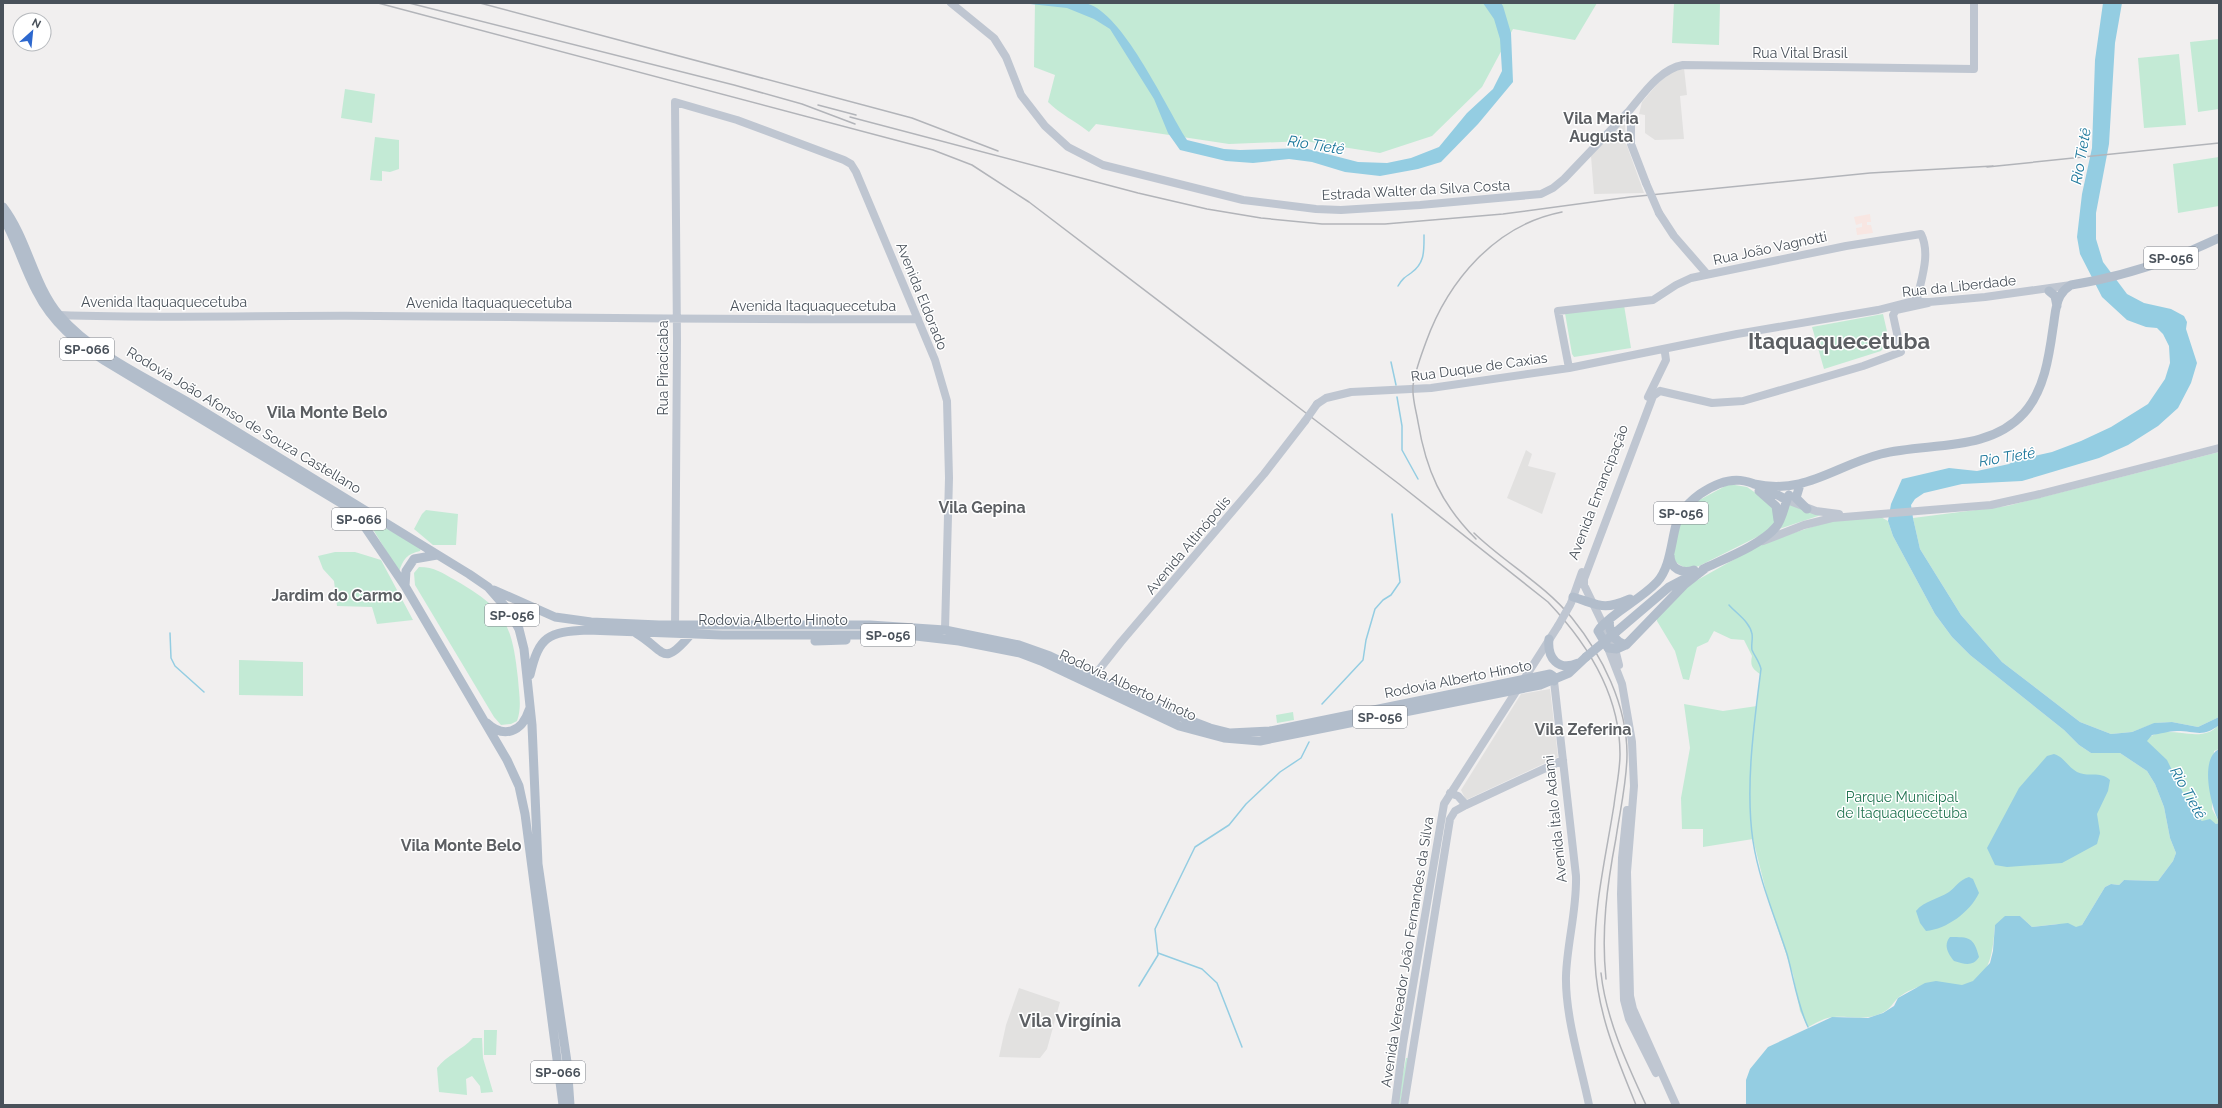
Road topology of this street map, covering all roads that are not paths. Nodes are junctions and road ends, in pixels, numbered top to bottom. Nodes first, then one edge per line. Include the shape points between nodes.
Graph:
1 (952, 3) edge
2 (1974, 3) edge
3 (675, 102) joint
4 (1630, 114) junction
5 (1553, 188) joint
6 (3, 207) edge
7 (3, 218) edge
8 (18, 238) junction
9 (2219, 238) edge
10 (1707, 274) junction
11 (2078, 284) junction
12 (2049, 291) junction
13 (2063, 291) junction
14 (2028, 292) junction
15 (1917, 300) junction
16 (1930, 302) junction
17 (2057, 306) junction
18 (1902, 308) junction
19 (1878, 310) junction
20 (59, 315) junction
21 (1893, 315) junction
22 (676, 318) junction
23 (918, 319) junction
24 (1661, 351) junction
25 (1569, 368) junction
26 (1656, 389) junction
27 (1305, 421) joint
28 (2219, 448) edge
29 (1743, 480) junction
30 (1812, 481) junction
31 (1754, 484) junction
32 (1799, 488) junction
33 (1787, 500) junction
34 (1807, 509) junction
35 (1853, 515) junction
36 (1776, 527) junction
37 (1751, 545) junction
38 (1670, 552) junction
39 (438, 555) junction
40 (1707, 567) junction
41 (405, 586) junction
42 (488, 587) junction
43 (1640, 594) junction
44 (1572, 601) junction
45 (1593, 604) junction
46 (1610, 619) junction
47 (1600, 628) junction
48 (675, 629) junction
49 (945, 630) junction
50 (634, 632) junction
51 (691, 634) junction
52 (1549, 640) junction
53 (1626, 645) junction
54 (1611, 649) junction
55 (1583, 659) junction
56 (1552, 678) junction
57 (1523, 680) junction
58 (1093, 681) junction
59 (528, 682) junction
60 (1517, 691) junction
61 (1110, 692) junction
62 (1143, 699) junction
63 (529, 709) junction
64 (483, 720) junction
65 (1564, 760) junction
66 (1633, 776) junction
67 (1450, 794) junction
68 (1444, 804) junction
69 (1466, 805) junction
70 (1455, 811) junction
71 (1421, 939) junction
72 (1430, 941) junction
73 (563, 1105) edge
74 (570, 1105) edge
75 (1395, 1105) edge
76 (1404, 1105) edge
77 (1589, 1105) edge
78 (1670, 1105) edge
79 (1676, 1105) edge

1 - 5 main road, Estrada Walter da Silva Costa via 998,42 1021,95 1045,126 1068,147 1103,165 1243,200 1316,209 1357,209 1526,196 1541,194
2 - 4 main road, Rua Vital Brasil via 1974,69 1683,65 1672,67 1663,73 1639,99
3 - 22 main road, Rua Piracicaba
3 - 23 main road, Avenida Eldorado via 737,120 851,164
4 - 5 main road, Rua Vital Brasil via 1618,122
4 - 10 main road, bridge via 1632,144 1659,213 1674,236
6 - 8 main road, SP-066
7 - 8 main road, SP-066
8 - 20 main road, Rodovia João Afonso de Souza Castellano / SP-066 via 45,293
8 - 41 main road, Rodovia João Afonso de Souza Castellano / SP-066 via 41,299 51,315 74,339 105,361 344,505 365,527
9 - 11 main road, SP-056 via 2169,258
10 - 15 main road, Rua João Vagnotti via 1921,234 1926,252
10 - 25 main road, Rua João Vagnotti via 1684,280 1653,300 1558,311
11 - 13 main road, SP-056
11 - 14 main road, Rua da Liberdade
12 - 13 main road, Rua da Liberdade
12 - 14 main road, Rua da Liberdade
12 - 17 main road via 2055,296
13 - 17 main road, SP-056
14 - 16 main road, Rua da Liberdade
15 - 16 main road, Rua da Liberdade
15 - 18 main road
15 - 19 main road, Rua da Liberdade
16 - 18 main road
17 - 30 main road, SP-056 via 2043,378 2035,398 2024,413 2010,425 1978,440 1874,456
18 - 21 main road via 1896,310
19 - 21 main road
19 - 24 main road, Rua da Liberdade
20 - 22 main road, Avenida Itaquaquecetuba
20 - 39 main road, Rodovia João Afonso de Souza Castellano / SP-066 via 77,333 110,356 289,462
21 - 26 main road via 1901,352 1812,381 1763,393 1743,401 1712,404
22 - 23 main road, Avenida Itaquaquecetuba
22 - 48 main road, Rua Piracicaba
23 - 49 main road, Avenida Eldorado via 935,360 947,402
24 - 25 main road, Rua Duque de Caxias
24 - 26 main road
24 - 26 main road via 1666,357
25 - 27 main road, Rua Duque de Caxias, bridge via 1420,389 1350,392 1326,398 1317,404
26 - 44 main road, Avenida Emancipação
26 - 45 main road, Avenida Emancipação via 1585,575 1584,585
27 - 58 main road, Avenida Altinópolis via 1264,474 1121,642
28 - 35 main road via 1991,505
29 - 31 main road, SP-056
29 - 36 main road via 1773,502 1778,512
29 - 38 main road, SP-056 via 1726,480 1689,503 1676,524
30 - 31 main road, SP-056 via 1782,488
30 - 32 main road, SP-056
31 - 33 main road
32 - 33 main road, SP-056 via 1791,493
32 - 34 main road via 1796,498
33 - 34 main road
33 - 36 main road, SP-056
34 - 35 main road via 1822,513
35 - 37 main road via 1804,525
36 - 37 main road, Rodovia Alberto Hinoto / SP-056
37 - 40 main road, Rodovia Alberto Hinoto / SP-056
38 - 40 main road via 1672,564 1678,570 1687,572
38 - 43 main road, SP-056 via 1657,582
39 - 41 main road via 414,560 406,571
39 - 42 main road, Rodovia João Afonso de Souza Castellano / SP-056
40 - 53 main road via 1684,585
40 - 55 main road, Rodovia Alberto Hinoto / SP-056, bridge via 1669,587
41 - 64 main road, Rodovia João Afonso de Souza Castellano
42 - 48 main road, Rodovia Alberto Hinoto / SP-056 via 542,612 570,621
42 - 59 main road, Rodovia João Afonso de Souza Castellano / SP-056 via 509,611 519,629
43 - 45 main road via 1609,607
43 - 46 main road
44 - 45 main road
44 - 52 main road, Avenida Emancipação, bridge
45 - 47 main road
46 - 47 main road
46 - 53 main road via 1609,627 1616,640
47 - 54 main road
48 - 49 main road, Rodovia Alberto Hinoto / SP-056 via 870,625
48 - 50 main road, Rodovia Alberto Hinoto / SP-056
48 - 51 main road, Rodovia Alberto Hinoto / SP-056
49 - 58 main road, Rodovia Alberto Hinoto / SP-056 via 1019,645 1050,656
50 - 51 main road via 657,650 670,654 675,653
50 - 59 main road, Rodovia Alberto Hinoto / SP-056 via 558,632 542,644 536,654
51 - 58 main road, Rodovia Alberto Hinoto / SP-056 via 936,638 1005,650
52 - 55 main road via 1549,652 1557,663 1566,666
52 - 57 main road, Avenida Emancipação
53 - 54 main road
54 - 66 main road via 1622,684 1632,742
55 - 56 main road, Rodovia Alberto Hinoto / SP-056 via 1569,673
56 - 57 main road, Rodovia Alberto Hinoto / SP-056
56 - 60 main road, Rodovia Alberto Hinoto / SP-056
56 - 65 main road, Avenida Ítalo Adami
57 - 60 main road, Avenida Emancipação
57 - 62 main road, Rodovia Alberto Hinoto / SP-056 via 1270,732 1230,732 1210,728
58 - 61 main road, Rodovia Alberto Hinoto / SP-056
58 - 62 main road, Rodovia Alberto Hinoto / SP-056
59 - 63 main road, Rodovia João Afonso de Souza Castellano / SP-056
60 - 61 main road, Rodovia Alberto Hinoto / SP-056 via 1260,741 1229,739 1185,728
60 - 67 main road, Avenida Emancipação
61 - 62 main road via 1114,688
63 - 64 main road via 522,726 512,732 499,731
63 - 74 main road, Rodovia João Afonso de Souza Castellano / SP-066 via 532,725 538,864 567,1062
64 - 73 main road, Rodovia João Afonso de Souza Castellano / SP-066 via 513,771 523,799
65 - 69 main road, Avenida Vereador João Fernandes da Silva
65 - 77 main road, Avenida Ítalo Adami via 1576,876 1576,899 1566,976 1573,1027
66 - 78 main road via 1622,858 1624,1000 1629,1019
66 - 79 main road via 1634,795 1627,872 1630,996 1633,1009
67 - 68 main road, Avenida Emancipação
67 - 69 main road via 1458,796
68 - 70 main road
68 - 71 main road, Avenida Vereador João Fernandes da Silva
69 - 70 main road, Avenida Vereador João Fernandes da Silva
70 - 72 main road, Avenida Vereador João Fernandes da Silva via 1448,824
71 - 72 main road
71 - 75 main road, Avenida Vereador João Fernandes da Silva
72 - 76 main road, Avenida Vereador João Fernandes da Silva

